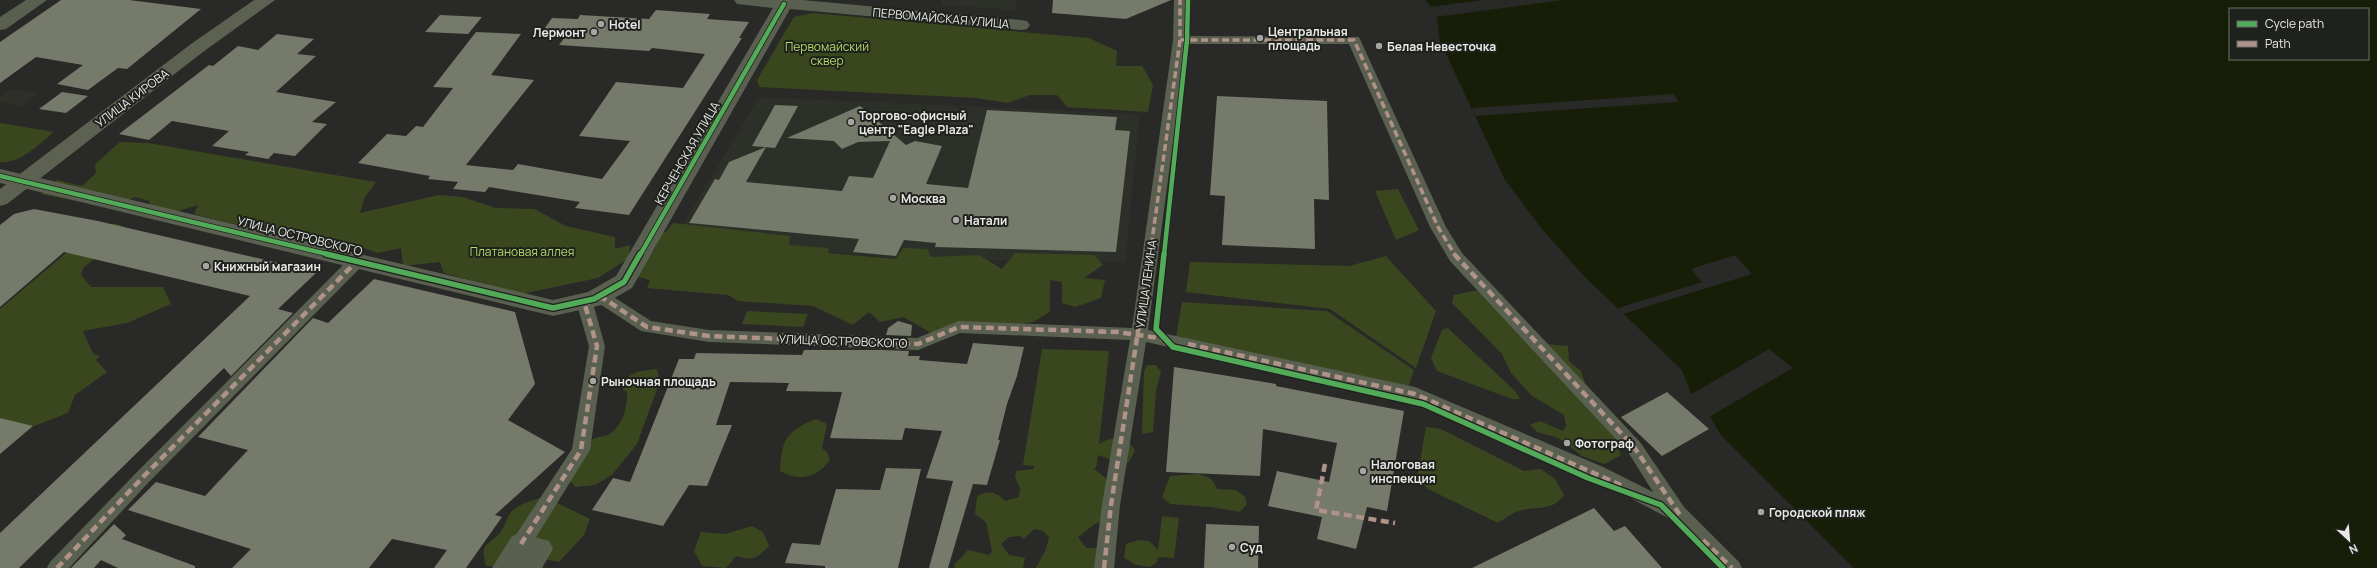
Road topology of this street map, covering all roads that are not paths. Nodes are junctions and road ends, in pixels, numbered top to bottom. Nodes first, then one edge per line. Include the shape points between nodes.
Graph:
1 (38, 0) edge
2 (266, 0) edge
3 (743, 0) edge
4 (1180, 0) edge
5 (784, 4) junction
6 (0, 25) edge
7 (1021, 26) dead end
8 (1180, 40) junction
9 (0, 176) edge
10 (23, 180) junction
11 (0, 199) edge
12 (358, 260) junction
13 (594, 299) junction
14 (1139, 334) junction
15 (1677, 513) junction
16 (524, 556) edge
17 (58, 568) edge
18 (505, 568) edge
19 (1104, 568) edge
20 (1732, 568) edge

1 - 6 street
2 - 10 main road, УЛИЦА КИРОВА via 197,48
3 - 5 street, ПЕРВОМАЙСКАЯ УЛИЦА
4 - 8 street, УЛИЦА ЛЕНИНА
5 - 7 street, ПЕРВОМАЙСКАЯ УЛИЦА
5 - 13 street, КЕРЧЕНСКАЯ УЛИЦА via 624,282
8 - 14 street, УЛИЦА ЛЕНИНА
8 - 15 street via 1354,40 1438,227 1456,257 1634,447
9 - 10 street, УЛИЦА ОСТРОВСКОГО
10 - 11 main road, УЛИЦА КИРОВА
10 - 12 street, УЛИЦА ОСТРОВСКОГО
12 - 13 street, УЛИЦА ОСТРОВСКОГО via 552,308
12 - 17 street via 143,477
13 - 14 street, УЛИЦА ОСТРОВСКОГО via 603,298 647,327 709,336 918,344 959,327
13 - 16 street via 585,305 597,346 581,450
14 - 15 street, УЛИЦА ОСТРОВСКОГО via 1415,394 1597,472
14 - 19 street, УЛИЦА ЛЕНИНА via 1111,505
15 - 20 street
16 - 18 street

